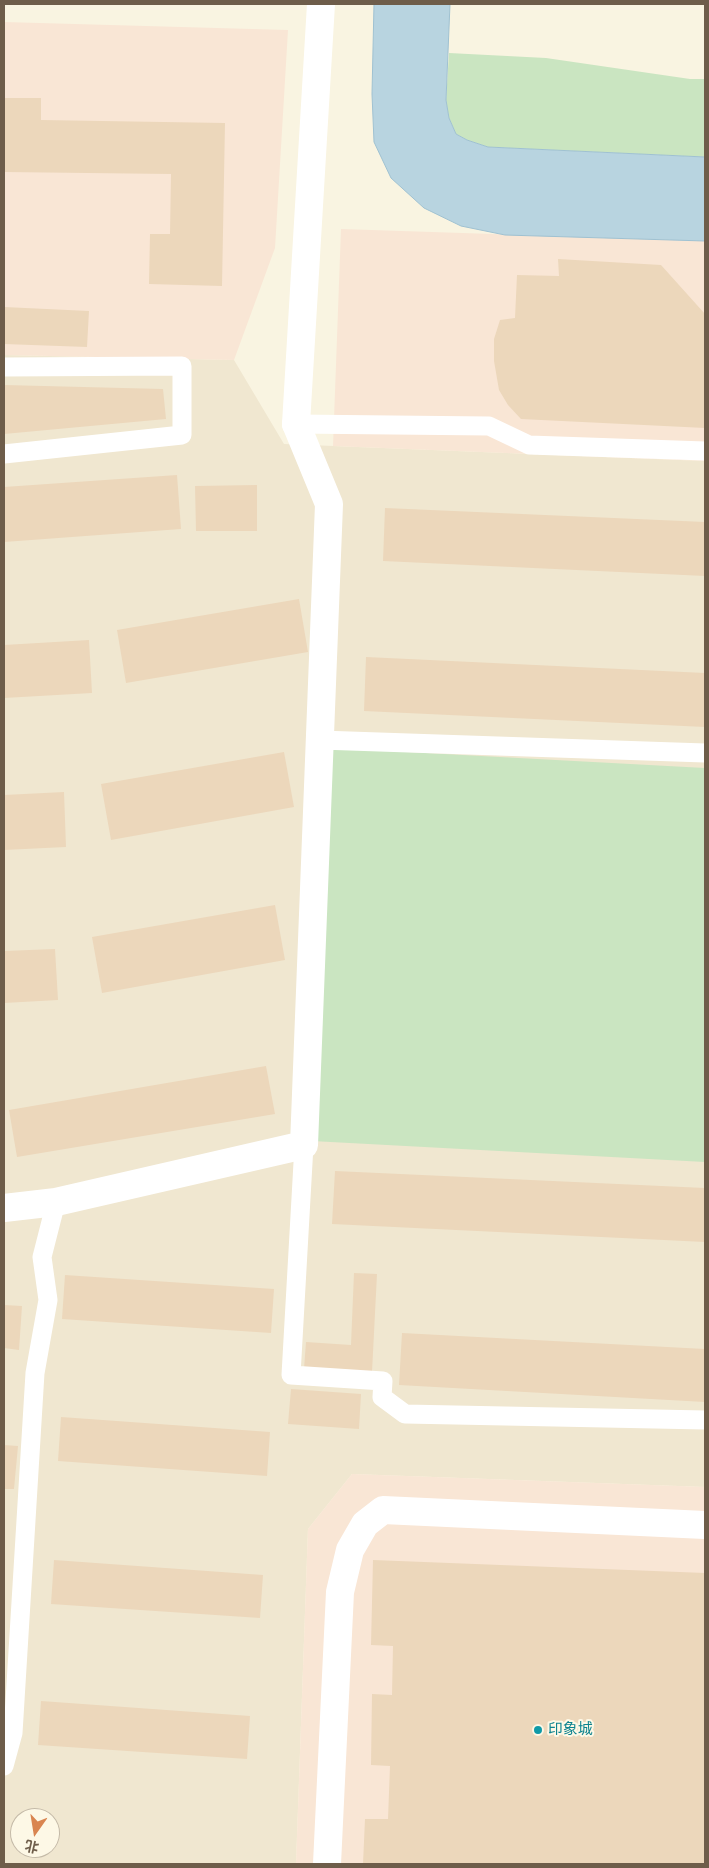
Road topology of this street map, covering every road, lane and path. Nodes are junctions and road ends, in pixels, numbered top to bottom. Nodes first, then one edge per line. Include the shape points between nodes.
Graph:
1 (321, 4) edge
2 (4, 367) edge
3 (296, 424) junction
4 (705, 451) edge
5 (4, 454) edge
6 (320, 740) junction
7 (705, 753) edge
8 (304, 1145) junction
9 (56, 1202) junction
10 (4, 1208) edge
11 (705, 1420) edge
12 (705, 1525) edge
13 (4, 1766) edge
14 (327, 1864) edge

1 - 3 street
2 - 5 lane via 182,366 182,435
3 - 4 lane via 489,426 528,445
3 - 6 street via 328,504
6 - 7 lane
6 - 8 street
8 - 9 street
8 - 11 lane via 291,1375 382,1381 382,1397 405,1414
9 - 10 street
9 - 13 lane via 42,1257 48,1300 35,1373 13,1733
12 - 14 street via 384,1510 364,1524 350,1550 340,1592

